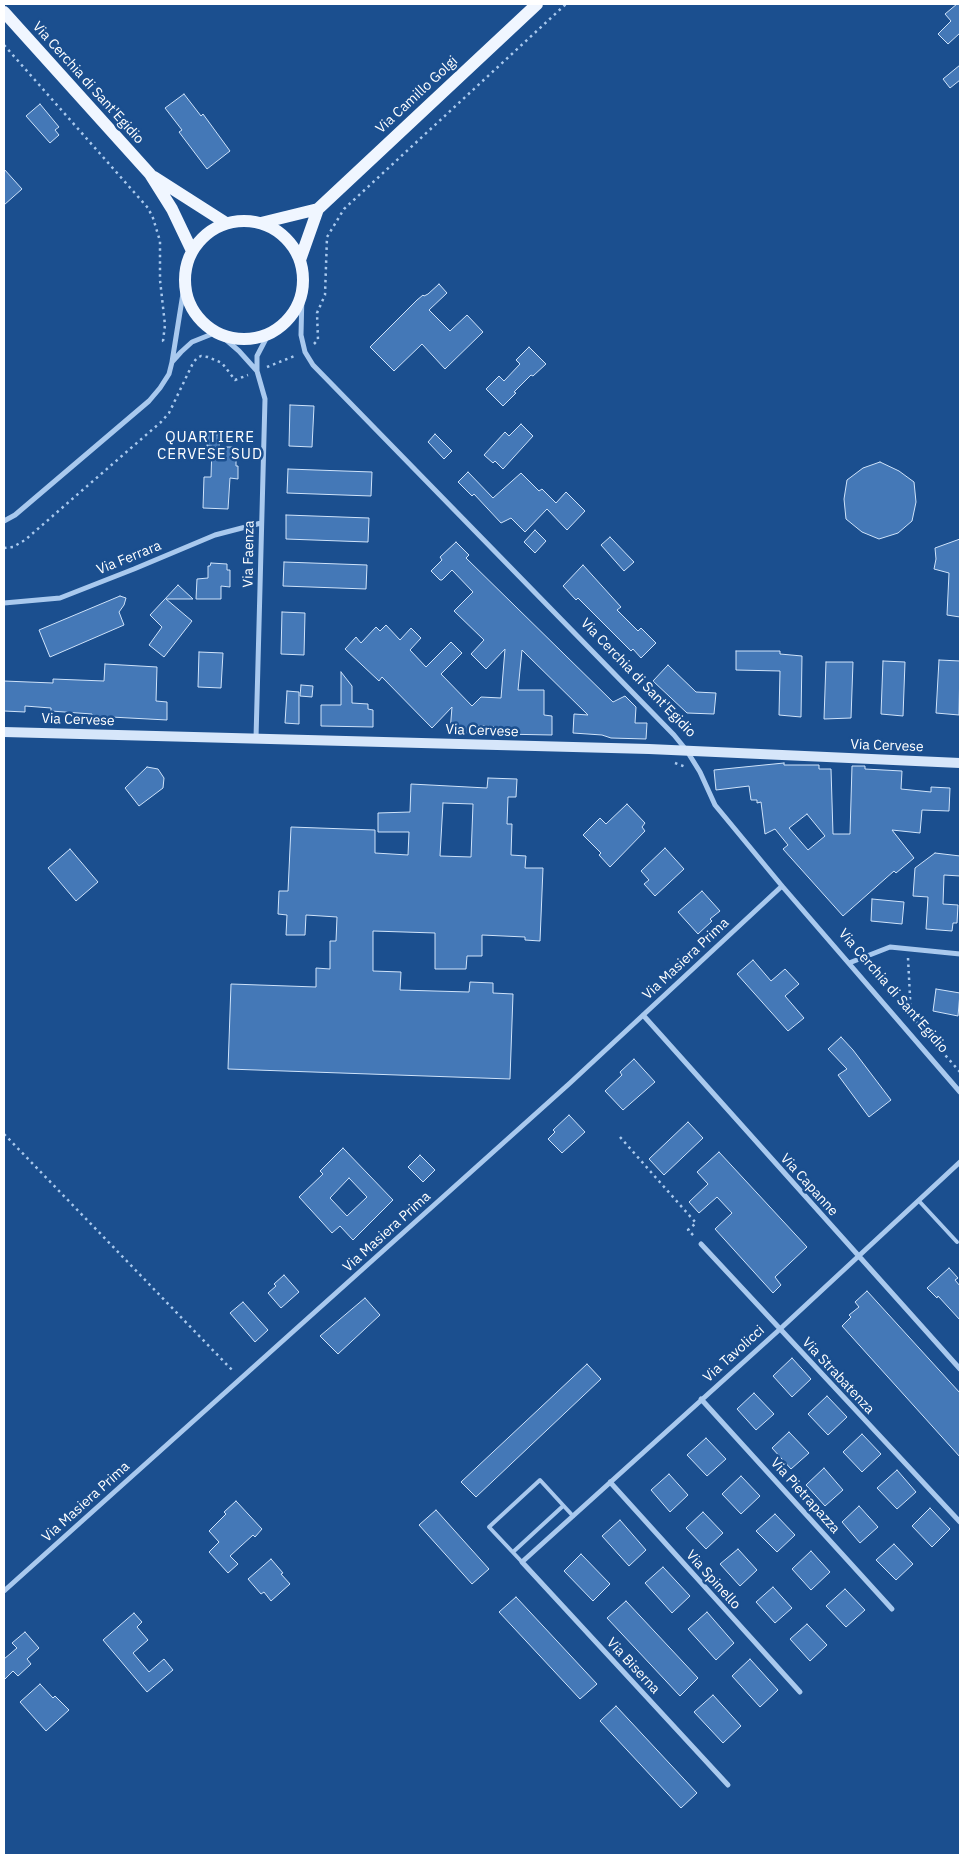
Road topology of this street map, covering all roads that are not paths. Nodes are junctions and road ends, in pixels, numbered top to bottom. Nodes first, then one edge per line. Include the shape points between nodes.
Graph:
1 (537, 4) edge
2 (4, 12) edge
3 (150, 174) junction
4 (318, 209) junction
5 (226, 223) junction
6 (261, 223) junction
7 (192, 251) junction
8 (300, 260) junction
9 (185, 281) junction
10 (302, 293) junction
11 (217, 332) junction
12 (269, 334) junction
13 (172, 362) junction
14 (257, 371) junction
15 (4, 521) edge
16 (261, 524) junction
17 (4, 603) edge
18 (4, 732) edge
19 (256, 738) junction
20 (687, 752) junction
21 (960, 763) edge
22 (782, 886) junction
23 (960, 954) edge
24 (849, 963) junction
25 (643, 1015) junction
26 (960, 1092) edge
27 (960, 1162) edge
28 (919, 1201) junction
29 (957, 1242) dead end
30 (701, 1244) road end
31 (858, 1257) junction
32 (779, 1330) junction
33 (960, 1369) edge
34 (701, 1399) junction
35 (610, 1482) junction
36 (563, 1506) junction
37 (573, 1516) junction
38 (960, 1522) edge
39 (513, 1552) junction
40 (522, 1562) junction
41 (4, 1591) edge
42 (892, 1609) dead end
43 (800, 1692) dead end
44 (728, 1785) dead end

1 - 4 main road, Via Camillo Golgi
2 - 3 main road, Via Cerchia di Sant'Egidio
3 - 5 main road
3 - 7 main road via 172,209
4 - 6 main road, Via Camillo Golgi
4 - 8 main road, Via Camillo Golgi
5 - 6 main road via 243,220
5 - 7 main road via 206,234
6 - 8 main road via 285,237
7 - 9 main road
8 - 10 main road
9 - 11 main road via 194,311 200,320
9 - 13 street
10 - 12 main road via 286,322
10 - 20 street, Via Cerchia di Sant'Egidio via 301,335 305,352 313,365
11 - 12 main road via 248,339
11 - 13 street via 192,342
11 - 14 street
12 - 14 street via 257,356
13 - 15 street via 169,374 149,401
14 - 16 street, Via Faenza via 264,399
16 - 17 street, Via Ferrara via 215,535 60,598
16 - 19 street, Via Faenza
18 - 19 main road, Via Cervese
19 - 20 main road, Via Cervese
20 - 21 main road, Via Cervese
20 - 22 street, Via Cerchia di Sant'Egidio via 715,805
22 - 24 street, Via Cerchia di Sant'Egidio
22 - 25 street, Via Masiera Prima
23 - 24 street via 890,947
24 - 26 street, Via Cerchia di Sant'Egidio
25 - 31 street, Via Capanne
25 - 41 street, Via Masiera Prima
27 - 28 street, Via Tavolicci
28 - 29 lane
28 - 31 street, Via Tavolicci
30 - 32 street, Via Strabatenza
31 - 32 street, Via Tavolicci
31 - 33 street, Via Capanne
32 - 34 street, Via Tavolicci
32 - 38 street, Via Strabatenza
34 - 35 street, Via Tavolicci
34 - 42 street, Via Pietrapazza
35 - 37 street, Via Tavolicci
35 - 43 street, Via Spinello
36 - 37 lane
36 - 39 lane
36 - 39 lane via 540,1480 489,1527
37 - 40 street, Via Tavolicci
39 - 40 lane
40 - 44 street, Via Biserna

